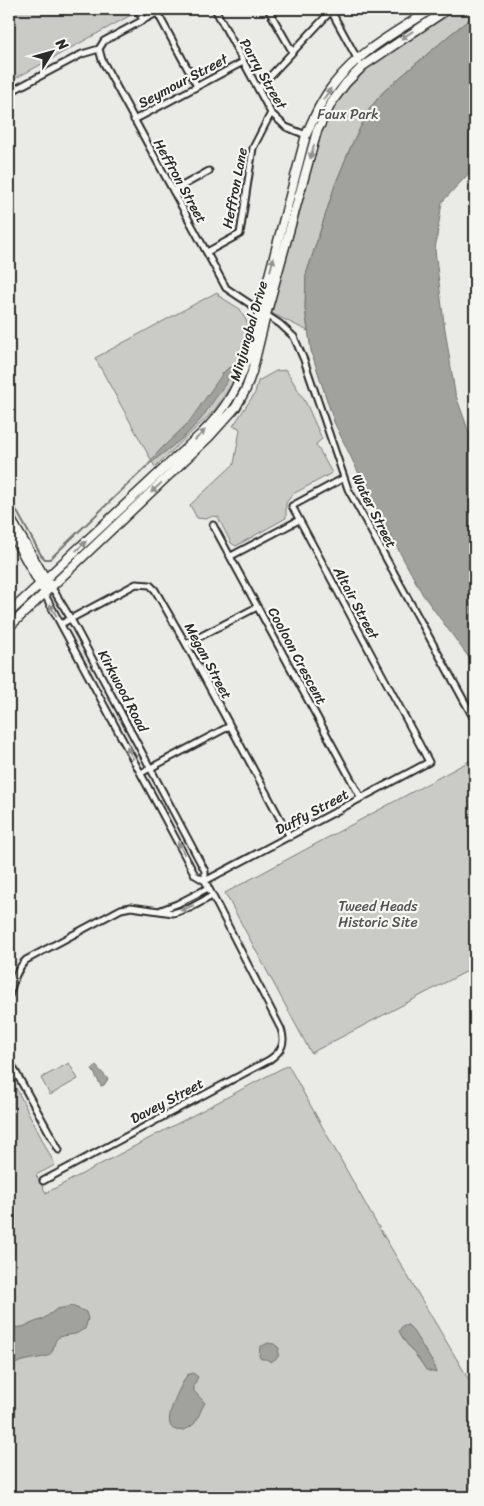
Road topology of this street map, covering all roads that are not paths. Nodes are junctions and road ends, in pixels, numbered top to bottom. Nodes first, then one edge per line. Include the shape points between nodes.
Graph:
1 (138, 9) edge
2 (164, 9) edge
3 (215, 9) edge
4 (268, 9) edge
5 (432, 9) edge
6 (448, 9) edge
7 (330, 10) edge
8 (157, 12) junction
9 (143, 20) junction
10 (99, 49) junction
11 (292, 51) junction
12 (243, 62) junction
13 (360, 63) junction
14 (197, 86) junction
15 (258, 88) junction
16 (10, 92) edge
17 (271, 113) junction
18 (134, 120) junction
19 (306, 135) junction
20 (209, 171) dead end
21 (173, 191) junction
22 (206, 252) junction
23 (263, 313) junction
24 (344, 478) junction
25 (9, 516) edge
26 (299, 520) junction
27 (213, 525) dead end
28 (9, 529) edge
29 (231, 556) junction
30 (42, 582) junction
31 (51, 586) junction
32 (44, 593) junction
33 (258, 606) junction
34 (9, 613) edge
35 (70, 619) junction
36 (61, 624) junction
37 (9, 627) edge
38 (186, 644) junction
39 (472, 717) dead end
40 (230, 726) junction
41 (429, 762) joint
42 (150, 768) junction
43 (141, 773) junction
44 (361, 798) junction
45 (290, 837) junction
46 (205, 881) junction
47 (208, 888) junction
48 (212, 896) junction
49 (160, 910) junction
50 (9, 996) edge
51 (281, 1029) joint
52 (9, 1060) edge
53 (59, 1150) dead end
54 (43, 1181) dead end

1 - 9 street
2 - 8 street
3 - 12 street, Parry Street
4 - 11 street
5 - 13 main road, Minjungbal Drive
6 -> 13 main road, Minjungbal Drive
7 - 11 street
7 - 13 street
8 - 9 street
8 - 14 street
9 - 10 street via 104,41
10 - 16 street via 82,54
10 - 18 street, Heffron Street
11 - 15 street
12 - 14 street, Seymour Street
12 - 15 street, Parry Street
19 -> 13 main road, Minjungbal Drive via 334,84
13 -> 23 main road, Minjungbal Drive via 332,102 318,132
14 - 18 street, Seymour Street
15 - 17 street, Parry Street
17 - 19 street, Parry Street via 286,127
17 - 22 street, Heffron Lane via 253,148 240,234
18 - 21 street, Heffron Street
23 -> 19 main road, Minjungbal Drive
20 - 21 street
21 - 22 street, Heffron Street
22 - 23 street, Heffron Street via 228,291
23 - 24 street, Water Street via 288,330 300,350
30 -> 23 main road, Minjungbal Drive via 215,419 242,377
23 -> 31 main road, Minjungbal Drive via 249,380 230,416
24 - 26 street via 292,506
24 - 39 street, Water Street
25 - 30 main road, Kirkwood Road
26 - 29 street
26 - 41 street, Altair Street
27 - 29 street, Cooloon Crescent
28 - 30 main road, Kirkwood Road
29 - 33 street, Cooloon Crescent
30 - 31 main road, Kirkwood Road
30 - 32 main road, Kirkwood Road
30 - 34 main road, Minjungbal Drive
31 - 32 main road, Minjungbal Drive
31 - 35 street, Kirkwood Road
36 -> 32 street, Kirkwood Road
32 - 37 main road, Minjungbal Drive
33 - 38 street
33 - 44 street, Cooloon Crescent
35 - 36 street, Megan Street
35 - 38 street, Megan Street via 136,584 150,585
35 - 42 street, Kirkwood Road
43 -> 36 street, Kirkwood Road
38 - 40 street, Megan Street
40 - 42 street
40 - 45 street, Megan Street
41 - 44 street, Duffy Street
42 - 43 street
42 - 46 street, Kirkwood Road via 205,871
46 -> 43 street, Kirkwood Road via 195,875
44 - 45 street, Duffy Street
45 - 46 street, Duffy Street
46 - 47 street, Kirkwood Road
47 - 48 street, Kirkwood Road
47 - 49 street
48 -> 49 street via 182,911
48 - 51 street, Kirkwood Road
49 - 50 street via 121,909 37,953 20,966
51 - 54 street, Davey Street via 283,1046 269,1060
52 - 53 street

